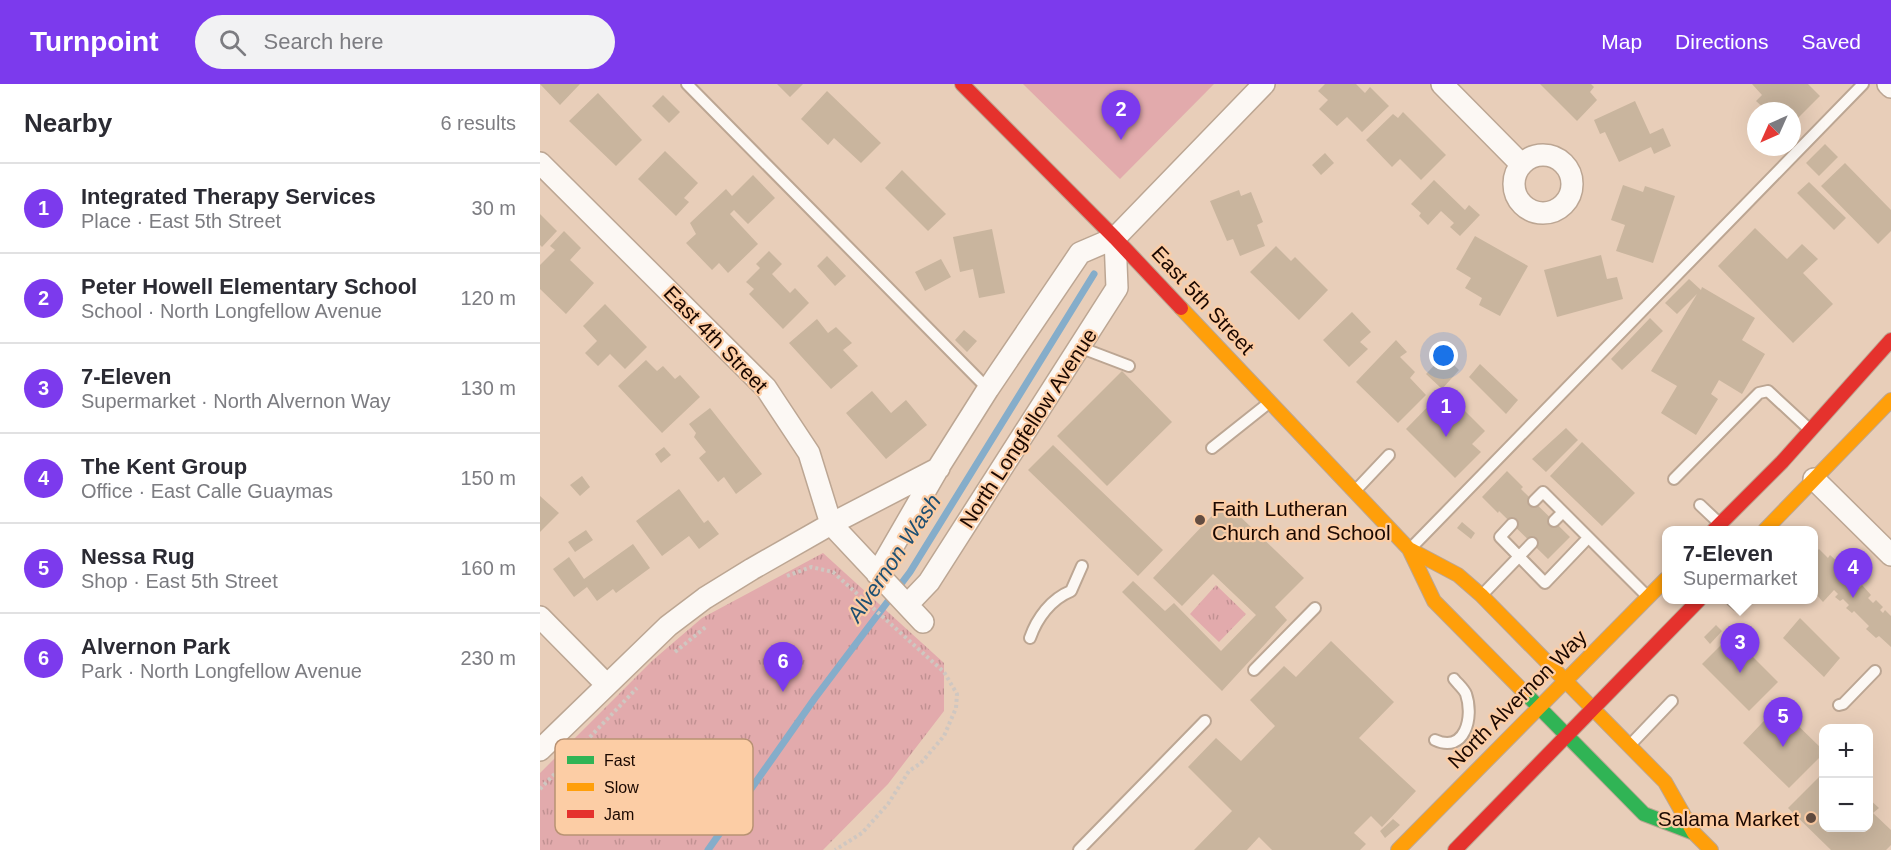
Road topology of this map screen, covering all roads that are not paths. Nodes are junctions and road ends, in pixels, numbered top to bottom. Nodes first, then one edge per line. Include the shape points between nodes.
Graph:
1 (687, 84) edge
2 (962, 84) edge
3 (1264, 84) edge
4 (1442, 84) edge
5 (1863, 84) edge
6 (540, 163) edge
7 (1521, 164) dead end
8 (1115, 238) junction
9 (1891, 340) edge
10 (1080, 347) junction
11 (1129, 366) dead end
12 (988, 389) junction
13 (1891, 399) edge
14 (1270, 402) junction
15 (1810, 430) junction
16 (1212, 448) dead end
17 (1389, 455) dead end
18 (939, 468) junction
19 (1674, 479) dead end
20 (1814, 480) junction
21 (1355, 491) junction
22 (1534, 501) dead end
23 (1700, 505) dead end
24 (1563, 512) junction
25 (1554, 521) dead end
26 (831, 524) junction
27 (1512, 524) dead end
28 (1716, 526) edge
29 (1719, 526) edge
30 (1770, 526) edge
31 (1588, 538) junction
32 (1532, 543) dead end
33 (1409, 549) junction
34 (1891, 555) edge
35 (1519, 556) junction
36 (1082, 566) dead end
37 (877, 574) junction
38 (1662, 583) edge
39 (1481, 596) junction
40 (1648, 597) junction
41 (1695, 604) edge
42 (907, 605) junction
43 (1316, 608) dead end
44 (540, 617) edge
45 (923, 622) dead end
46 (1030, 638) dead end
47 (1254, 670) dead end
48 (1875, 671) dead end
49 (1454, 679) dead end
50 (1564, 681) junction
51 (607, 685) junction
52 (1672, 701) dead end
53 (1839, 705) dead end
54 (1538, 708) junction
55 (1592, 710) junction
56 (1205, 721) dead end
57 (1567, 736) junction
58 (1435, 740) dead end
59 (1629, 746) junction
60 (540, 750) edge
61 (1694, 833) junction
62 (1079, 850) edge
63 (1398, 850) edge
64 (1455, 850) edge
65 (1711, 850) edge

1 - 12 lane
2 - 8 street, East 5th Street
3 - 8 street
4 - 7 street
5 - 33 lane
6 - 26 street, East 4th Street via 766,388 809,453
8 - 10 street, North Longfellow Avenue via 1117,288
8 - 12 street via 1080,253
8 - 14 street, East 5th Street
9 - 15 street
10 - 11 lane
10 - 42 street, North Longfellow Avenue via 929,582
12 - 18 street
13 - 20 street
14 - 16 lane
14 - 21 street, East 5th Street
15 - 19 lane via 1768,391 1759,393
15 - 29 street
17 - 21 lane
18 - 26 street
18 - 37 street
20 - 30 street
20 - 34 street
21 - 33 street, East 5th Street
22 - 24 lane via 1543,492
23 - 28 lane
24 - 25 lane
24 - 31 lane
26 - 37 street, East 4th Street
26 - 51 street via 705,598 668,626
27 - 35 lane via 1500,537
31 - 35 lane via 1545,583
31 - 40 lane
32 - 35 lane
33 - 39 street, East 5th Street via 1458,575
33 - 54 street, East 5th Street via 1434,601
35 - 39 lane
36 - 46 lane via 1071,591 1061,595 1036,620
37 - 42 street, East 4th Street
38 - 40 street, North Alvernon Way
39 - 50 street, East 5th Street
40 - 50 street, North Alvernon Way
41 - 55 street
42 - 45 street, East 4th Street
43 - 47 lane
44 - 51 street
48 - 53 lane
49 - 58 lane via 1465,692 1470,713 1465,732 1454,742 1442,744
50 - 54 street, North Alvernon Way
50 - 55 street, East 5th Street
51 - 60 street
52 - 59 lane
54 - 57 street, East 5th Street
54 - 63 street, North Alvernon Way
55 - 57 street
55 - 59 street, East 5th Street
56 - 62 lane
57 - 61 street, East 5th Street via 1644,814
57 - 64 street
59 - 61 street, East 5th Street via 1665,782
61 - 65 street, East 5th Street

